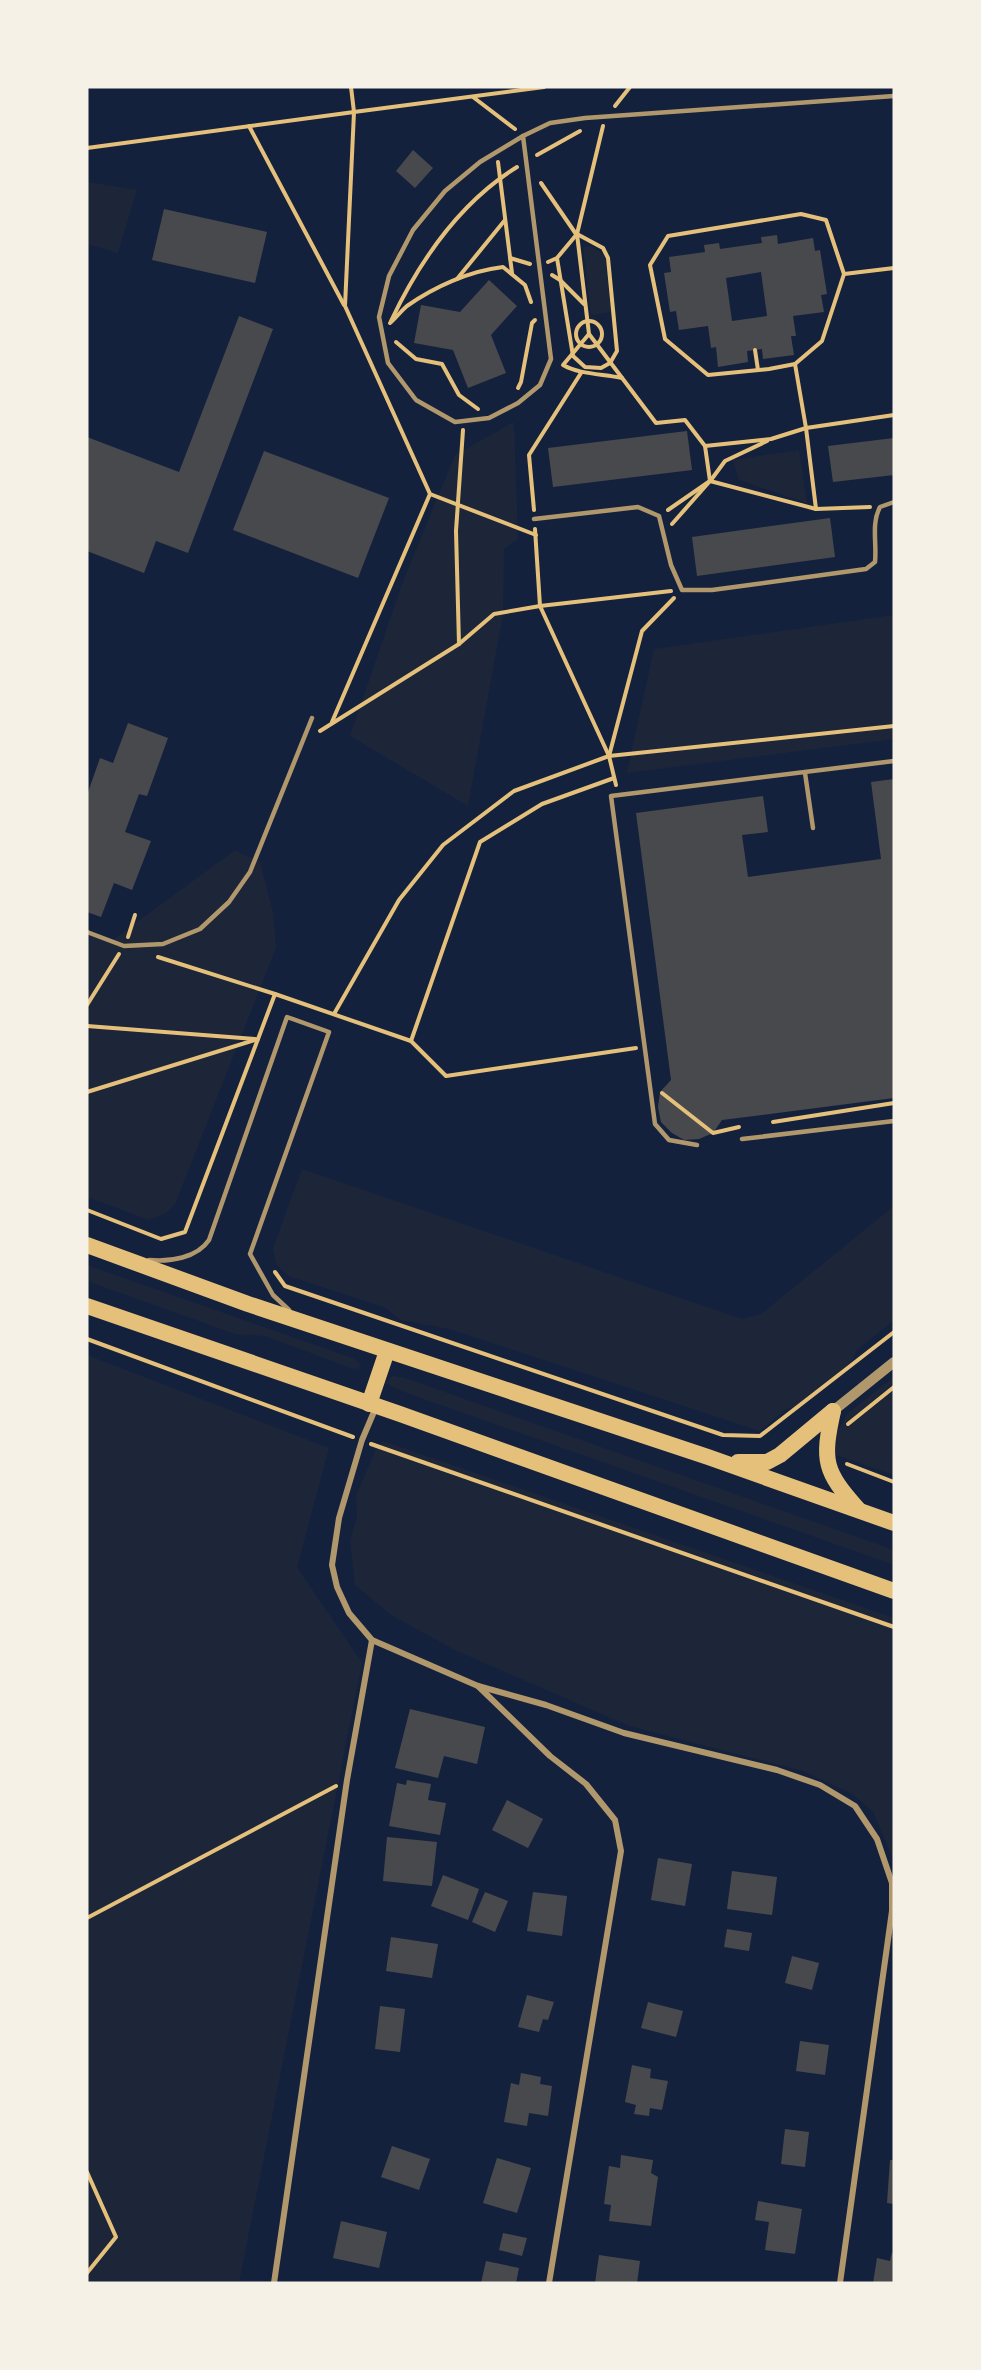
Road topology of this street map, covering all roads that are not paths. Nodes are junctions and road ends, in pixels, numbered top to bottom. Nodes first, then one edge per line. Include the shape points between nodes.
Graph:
1 (894, 96) edge
2 (522, 136) junction
3 (894, 502) edge
4 (534, 519) road end
5 (312, 718) dead end
6 (894, 761) edge
7 (806, 772) junction
8 (813, 828) dead end
9 (87, 932) edge
10 (894, 1121) edge
11 (742, 1139) dead end
12 (697, 1145) dead end
13 (87, 1245) edge
14 (126, 1258) junction
15 (87, 1306) edge
16 (314, 1326) junction
17 (387, 1351) junction
18 (894, 1362) edge
19 (372, 1405) junction
20 (834, 1411) junction
21 (722, 1461) junction
22 (861, 1512) junction
23 (894, 1523) edge
24 (894, 1591) edge
25 (372, 1640) junction
26 (478, 1686) junction
27 (274, 2283) edge
28 (549, 2283) edge
29 (840, 2283) edge

1 - 2 lane via 585,118 550,123
2 - 2 lane via 551,359 540,385 518,403 489,418 455,422 416,400 388,363 379,317 389,276 413,230 445,191 480,162
3 - 4 lane via 879,507 874,518 875,562 866,569 711,590 682,590 671,565 659,516 638,507
5 - 9 lane via 250,872 229,902 200,929 163,944 124,946
6 - 7 lane
7 - 8 lane
7 - 12 lane via 611,796 656,1124 669,1140
10 - 11 lane
13 - 14 highway
14 - 16 highway
14 - 16 lane via 162,1262 203,1248 287,1017 329,1032 250,1254 273,1295
15 - 19 highway
16 - 17 highway
17 - 19 highway
17 - 21 highway
18 - 20 street
19 - 24 highway
19 - 25 street via 339,1518 332,1565 349,1613
20 - 21 highway via 766,1462
20 - 22 highway via 827,1464 841,1490
21 - 22 highway
22 - 23 highway
25 - 26 street
25 - 27 street via 347,1780
26 - 28 street via 550,1756 586,1784 615,1820 621,1851
26 - 29 street via 624,1733 777,1770 820,1785 855,1806 877,1839 892,1882 892,1911

